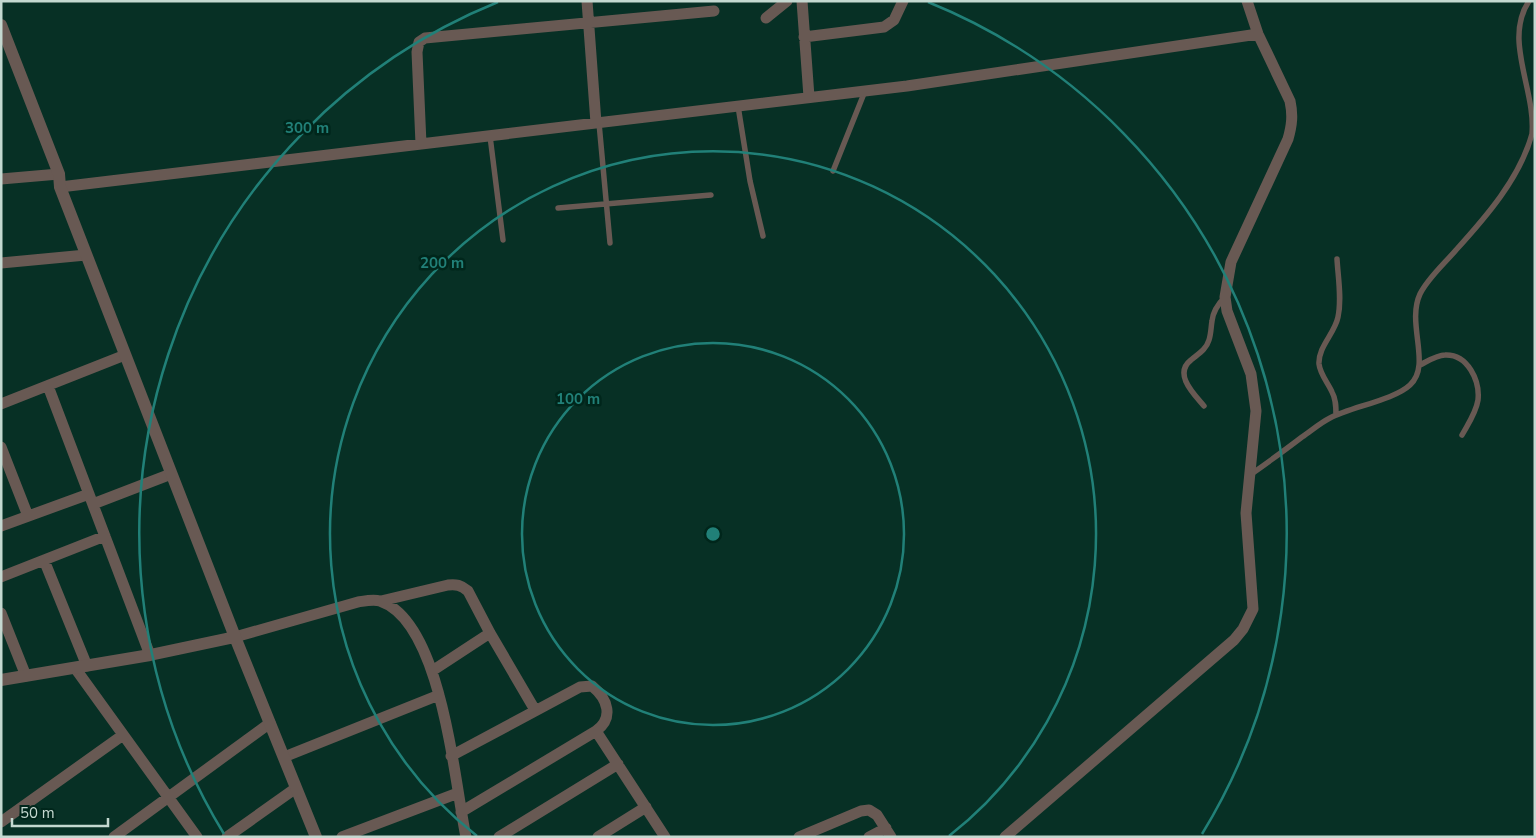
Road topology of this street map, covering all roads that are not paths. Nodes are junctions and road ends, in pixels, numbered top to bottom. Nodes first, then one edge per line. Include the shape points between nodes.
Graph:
1 (586, 1) edge
2 (787, 1) edge
3 (802, 1) edge
4 (903, 1) edge
5 (1247, 1) edge
6 (1529, 1) edge
7 (714, 11) dead end
8 (766, 18) dead end
9 (588, 22) junction
10 (1, 25) edge
11 (1258, 34) junction
12 (804, 37) junction
13 (865, 91) junction
14 (808, 97) junction
15 (738, 106) junction
16 (598, 123) junction
17 (490, 136) junction
18 (421, 144) junction
19 (833, 171) dead end
20 (59, 174) junction
21 (1, 179) edge
22 (60, 187) junction
23 (711, 195) dead end
24 (606, 203) junction
25 (558, 208) dead end
26 (763, 236) dead end
27 (503, 240) dead end
28 (610, 243) dead end
29 (86, 255) junction
30 (1337, 258) dead end
31 (1, 263) edge
32 (1225, 296) junction
33 (125, 355) junction
34 (1420, 365) junction
35 (48, 386) junction
36 (1, 404) edge
37 (1204, 406) dead end
38 (1336, 415) junction
39 (1462, 435) dead end
40 (1, 447) edge
41 (171, 474) junction
42 (1250, 475) junction
43 (91, 499) junction
44 (28, 516) junction
45 (1, 526) edge
46 (105, 536) junction
47 (44, 560) junction
48 (1, 577) edge
49 (380, 601) junction
50 (1, 613) edge
51 (490, 633) junction
52 (235, 637) junction
53 (150, 655) junction
54 (81, 667) junction
55 (432, 671) junction
56 (26, 676) junction
57 (1, 680) edge
58 (439, 695) junction
59 (536, 710) junction
60 (270, 723) junction
61 (596, 731) junction
62 (123, 734) junction
63 (451, 756) junction
64 (284, 758) junction
65 (618, 764) junction
66 (296, 788) junction
67 (458, 793) junction
68 (169, 798) junction
69 (646, 808) junction
70 (461, 812) junction
71 (1, 822) edge
72 (888, 832) edge
73 (114, 837) edge
74 (197, 837) edge
75 (227, 837) edge
76 (316, 837) edge
77 (342, 837) edge
78 (466, 837) edge
79 (499, 837) edge
80 (598, 837) edge
81 (664, 837) edge
82 (799, 837) edge
83 (869, 837) edge
84 (1005, 837) edge

1 - 9 street
2 - 8 street
3 - 12 street
4 - 12 street via 894,20 884,27
5 - 11 street
6 - 34 lane via 1524,8 1520,32 1534,109 1528,146 1513,178 1421,294 1415,320
7 - 9 street
9 - 16 street
9 - 18 street via 422,39 417,52
10 - 20 street
11 - 13 street
11 - 32 street via 1290,101 1292,124 1231,262
12 - 14 street
13 - 14 street
13 - 19 lane
14 - 15 street
15 - 16 street
15 - 26 lane
16 - 17 street
16 - 24 lane
17 - 18 street
17 - 27 lane
18 - 22 street
20 - 21 street
20 - 22 street
22 - 29 street
23 - 24 lane
24 - 25 lane
24 - 28 lane
29 - 31 street
29 - 33 street
30 - 38 lane via 1338,317 1319,364 1335,399
32 - 37 lane via 1213,314 1206,347 1184,368 1188,387
32 - 42 street via 1227,311 1254,390 1256,412
33 - 35 street
33 - 41 street
34 - 38 lane via 1415,379 1405,389
34 - 39 lane via 1437,357 1452,356 1460,358 1474,376 1478,400 1475,413
35 - 36 street
35 - 43 street
38 - 42 lane
40 - 44 street
41 - 43 street
41 - 52 street
42 - 84 street via 1246,513 1253,608 1243,629
43 - 44 street
43 - 46 street
44 - 45 street
46 - 47 street
46 - 53 street
47 - 48 street
47 - 54 street
49 - 51 street via 459,585 468,591
49 - 52 street via 358,602
49 - 55 street via 392,607 412,629
50 - 56 street
51 - 55 street
51 - 59 street
52 - 53 street
52 - 60 street
53 - 54 street
54 - 56 street
54 - 62 street
55 - 58 street
56 - 57 street
58 - 63 street
58 - 64 street
59 - 61 street via 574,689 592,686 598,691 608,714
59 - 63 street
60 - 64 street
60 - 68 street
61 - 65 street
61 - 70 street
62 - 68 street
62 - 71 street
63 - 67 street
64 - 66 street
65 - 69 street
65 - 79 street
66 - 75 street
66 - 76 street
67 - 70 street
67 - 77 street
68 - 73 street
68 - 74 street
69 - 80 street
69 - 81 street
70 - 78 street
72 - 82 street via 870,810
72 - 83 street

